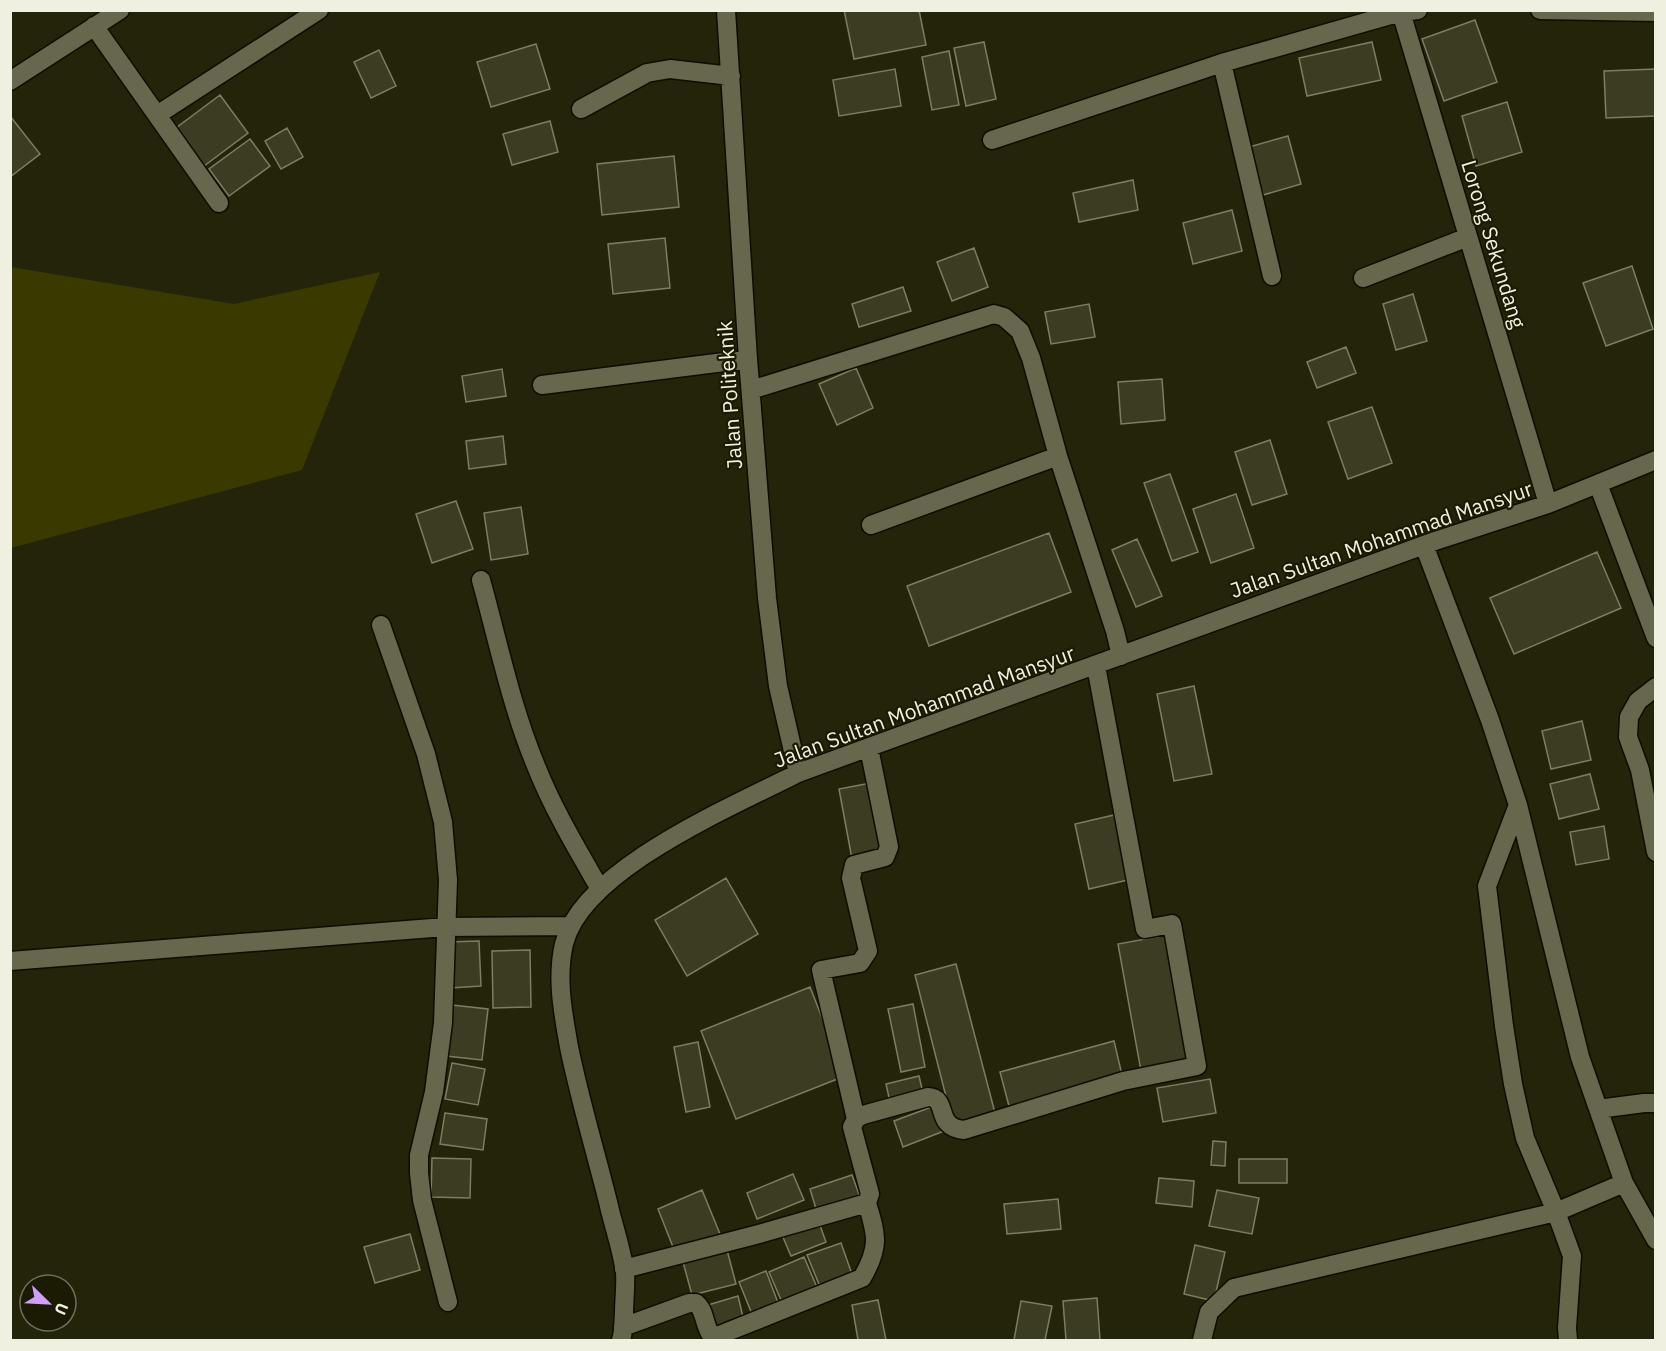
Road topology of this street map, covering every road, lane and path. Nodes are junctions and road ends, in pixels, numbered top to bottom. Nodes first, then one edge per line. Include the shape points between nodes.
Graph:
1 (120, 10) edge
2 (320, 10) edge
3 (726, 10) edge
4 (1540, 10) edge
5 (1410, 11) edge
6 (1656, 12) edge
7 (94, 26) junction
8 (1222, 63) junction
9 (731, 76) junction
10 (10, 81) edge
11 (582, 109) dead end
12 (157, 115) junction
13 (992, 140) dead end
14 (219, 203) dead end
15 (1468, 237) junction
16 (1272, 276) dead end
17 (1363, 278) dead end
18 (748, 359) junction
19 (542, 385) dead end
20 (751, 390) junction
21 (1058, 456) junction
22 (1656, 460) edge
23 (1598, 484) junction
24 (1548, 504) junction
25 (872, 525) dead end
26 (1424, 545) junction
27 (481, 580) dead end
28 (381, 625) dead end
29 (1655, 637) edge
30 (1121, 656) junction
31 (1096, 666) junction
32 (1656, 687) edge
33 (869, 748) junction
34 (798, 774) junction
35 (1518, 805) junction
36 (1656, 852) edge
37 (600, 889) junction
38 (571, 926) junction
39 (446, 927) junction
40 (10, 961) edge
41 (1656, 1103) edge
42 (1598, 1108) junction
43 (856, 1119) junction
44 (1624, 1183) junction
45 (867, 1203) junction
46 (1556, 1212) junction
47 (1656, 1240) edge
48 (624, 1269) junction
49 (448, 1302) dead end
50 (624, 1336) edge
51 (1202, 1341) edge
52 (1568, 1341) edge

1 - 7 street
2 - 12 street
3 - 9 street, Jalan Politeknik
4 - 6 street
5 - 8 street
5 - 15 street, Lorong Sekundang
7 - 10 street
7 - 12 street
8 - 13 street
8 - 16 street
9 - 11 street via 670,69 646,73
9 - 18 street, Jalan Politeknik
12 - 14 street
15 - 17 street
15 - 24 street, Lorong Sekundang
18 - 19 street
18 - 20 street, Jalan Politeknik
20 - 21 street via 994,314 1020,331
20 - 34 street, Jalan Politeknik via 767,598 777,675
21 - 25 street
21 - 30 street
22 - 23 street, Jalan Sultan Mohammad Mansyur
23 - 24 street, Jalan Sultan Mohammad Mansyur
23 - 29 street
24 - 26 street, Jalan Sultan Mohammad Mansyur
26 - 30 street, Jalan Sultan Mohammad Mansyur
26 - 35 street
27 - 37 street via 536,766
28 - 39 street via 426,754 443,822 448,880
30 - 31 street, Jalan Sultan Mohammad Mansyur
31 - 33 street, Jalan Sultan Mohammad Mansyur
31 - 43 street via 1145,929 1172,924 1197,1066 1123,1081 964,1130 947,1124 934,1097
32 - 36 street via 1638,700 1629,717 1628,737 1640,770
33 - 34 street, Jalan Sultan Mohammad Mansyur
33 - 43 street via 889,847 885,857 854,865 851,878 868,951 860,963 821,970
34 - 37 street, Jalan Sultan Mohammad Mansyur via 647,853
35 - 42 street via 1580,1057
35 - 46 street via 1486,886 1513,1084 1525,1138
37 - 38 street, Jalan Sultan Mohammad Mansyur
38 - 39 street
38 - 48 street, Jalan Sultan Mohammad Mansyur via 561,962 563,1013
39 - 40 street
39 - 49 street via 443,1023 419,1173
41 - 42 street
42 - 44 street
43 - 45 street via 852,1127 870,1194
44 - 46 street
44 - 47 street
45 - 48 street
45 - 50 street via 876,1232 873,1258 862,1278 717,1336 708,1330 700,1306 689,1303
46 - 51 street via 1234,1288 1209,1312
46 - 52 street via 1572,1256
48 - 50 street, Jalan Sultan Mohammad Mansyur

